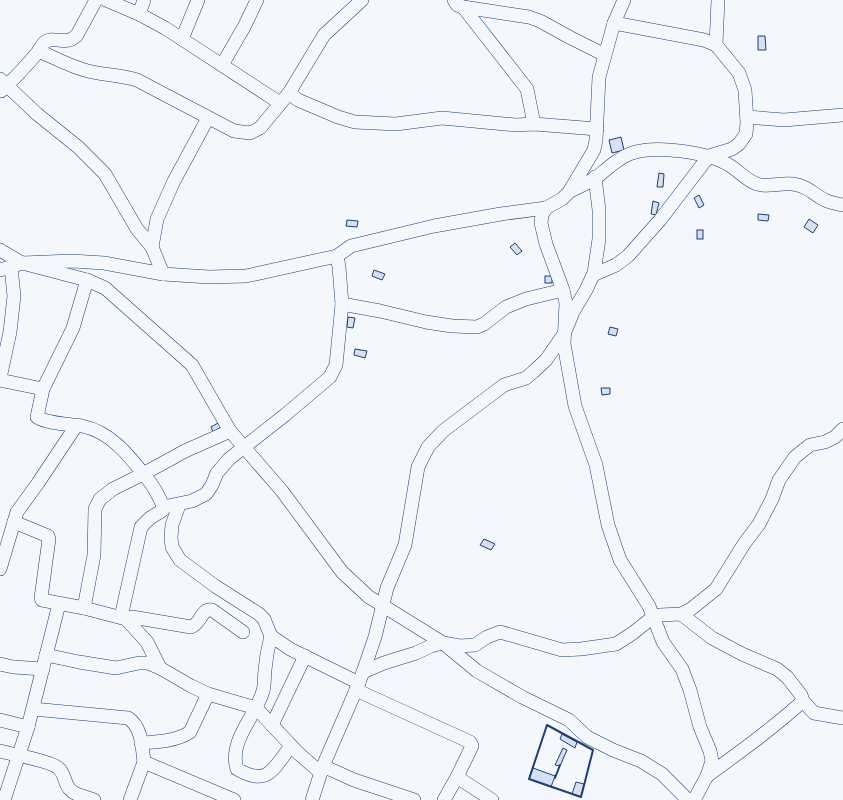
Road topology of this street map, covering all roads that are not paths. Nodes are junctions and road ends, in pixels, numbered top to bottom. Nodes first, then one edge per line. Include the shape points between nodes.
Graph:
1 (96, 0) edge
2 (106, 0) edge
3 (144, 0) edge
4 (198, 0) edge
5 (257, 0) edge
6 (362, 0) edge
7 (624, 0) edge
8 (718, 0) edge
9 (458, 4) edge
10 (139, 14) junction
11 (614, 23) junction
12 (182, 39) junction
13 (716, 45) junction
14 (39, 51) junction
15 (605, 55) junction
16 (222, 65) junction
17 (2, 86) edge
18 (289, 92) junction
19 (280, 103) junction
20 (843, 115) edge
21 (747, 117) junction
22 (208, 118) junction
23 (534, 124) junction
24 (597, 129) junction
25 (709, 156) junction
26 (596, 178) junction
27 (569, 192) junction
28 (843, 205) edge
29 (546, 208) junction
30 (152, 247) junction
31 (0, 250) edge
32 (337, 256) junction
33 (11, 266) edge
34 (162, 274) junction
35 (593, 275) junction
36 (87, 280) junction
37 (563, 290) junction
38 (342, 304) junction
39 (564, 334) junction
40 (0, 379) edge
41 (43, 389) junction
42 (76, 426) junction
43 (843, 428) edge
44 (230, 431) junction
45 (244, 447) junction
46 (143, 474) junction
47 (179, 505) junction
48 (164, 507) junction
49 (14, 522) junction
50 (0, 569) edge
51 (59, 604) junction
52 (382, 606) junction
53 (84, 608) junction
54 (681, 614) junction
55 (653, 616) junction
56 (124, 618) junction
57 (242, 632) dead end
58 (271, 636) junction
59 (443, 643) junction
60 (46, 655) junction
61 (305, 656) junction
62 (0, 664) edge
63 (43, 668) junction
64 (160, 668) junction
65 (359, 682) junction
66 (208, 694) junction
67 (803, 701) junction
68 (256, 708) junction
69 (33, 709) junction
70 (843, 718) edge
71 (0, 720) edge
72 (272, 725) junction
73 (28, 727) junction
74 (142, 743) junction
75 (291, 746) junction
76 (0, 751) edge
77 (20, 756) junction
78 (144, 762) junction
79 (322, 770) junction
80 (707, 776) junction
81 (457, 777) junction
82 (86, 799) edge
83 (4, 800) edge
84 (130, 800) edge
85 (234, 800) edge
86 (312, 800) edge
87 (414, 800) edge
88 (444, 800) edge
89 (492, 800) edge
90 (688, 800) edge
91 (694, 800) edge

1 - 14 street via 73,40 50,40 45,42
2 - 10 street
3 - 10 street
4 - 12 street
5 - 16 street
6 - 18 street via 324,35
7 - 11 street
8 - 13 street
9 - 15 street via 529,17
9 - 23 street via 527,89
10 - 12 street
11 - 13 street via 704,40
11 - 15 street
12 - 16 street
13 - 21 street via 739,73 745,90
14 - 17 street
14 - 22 street via 86,71 137,80
15 - 24 street via 599,77
16 - 19 street
17 - 30 street via 78,147 104,174 137,229
18 - 19 street
18 - 23 street via 298,100 355,122 396,124 442,118 516,125
19 - 22 street via 260,128 250,133 234,131
20 - 21 street via 784,120
21 - 25 street via 746,134 739,144 732,149
22 - 30 street via 162,207
23 - 24 street
24 - 27 street via 594,150
25 - 26 street via 687,151 657,150 633,153 617,160
25 - 28 street via 729,165 757,184 793,184 809,188 826,200
25 - 35 street via 660,220 628,256 616,265
26 - 27 street
26 - 35 street via 599,239
27 - 29 street
29 - 32 street via 420,230 351,246
29 - 37 street via 541,223
30 - 34 street
31 - 33 street
32 - 34 street via 246,276
32 - 38 street
33 - 34 street via 72,261 104,263
33 - 36 street
33 - 40 street via 14,296 10,332
35 - 39 street
36 - 41 street via 73,328
36 - 44 street via 104,288 192,365
37 - 38 street via 506,307 477,327 426,322 380,310
37 - 39 street via 566,303
38 - 45 street via 336,365 330,377
39 - 52 street via 546,360 526,378 504,385 442,431 428,447 418,467 405,544
39 - 55 street via 575,406 596,465 608,525 620,560
40 - 41 street
41 - 42 street via 37,417
42 - 46 street via 90,428 112,439
42 - 49 street via 17,512
43 - 54 street via 835,437 810,445 795,457 779,480 759,524 716,589
44 - 45 street
44 - 46 street via 185,451
45 - 47 street via 222,465 206,494
45 - 52 street via 282,491 342,572
46 - 48 street
46 - 53 street via 113,489 98,502 95,509 94,555
47 - 48 street
47 - 58 street via 172,525 171,538 172,547 180,560 259,614
48 - 56 street via 141,527
49 - 50 street
49 - 51 street via 49,537 41,599
51 - 53 street
51 - 60 street
52 - 59 street
52 - 65 street via 375,637
53 - 56 street
54 - 55 street
54 - 67 street via 712,638 777,669 788,677
55 - 59 street via 616,644 581,649 562,650 500,632 474,645
55 - 80 street via 663,642 682,669 690,690 712,761
56 - 57 street via 132,617 191,627 195,626 209,609
56 - 64 street via 147,642
58 - 61 street
58 - 68 street via 266,655 263,692
59 - 65 street via 384,663
59 - 90 street via 477,671 569,720 587,737 641,761 662,774
60 - 63 street
60 - 64 street via 116,668 144,663
61 - 65 street
61 - 72 street
62 - 63 street
63 - 69 street
64 - 66 street
65 - 79 street
65 - 81 street via 470,742 472,746
66 - 68 street
66 - 74 street via 190,732 185,736
67 - 70 street via 814,713
67 - 80 street
68 - 72 street
68 - 75 street via 237,746 237,769 258,778 267,775
69 - 73 street
69 - 74 street via 128,718 134,721
71 - 73 street
72 - 75 street
73 - 77 street
74 - 78 street
75 - 79 street
76 - 77 street
77 - 82 street via 57,767 70,791
77 - 83 street
78 - 84 street
78 - 85 street
79 - 86 street
79 - 87 street
80 - 91 street
81 - 88 street
81 - 89 street

